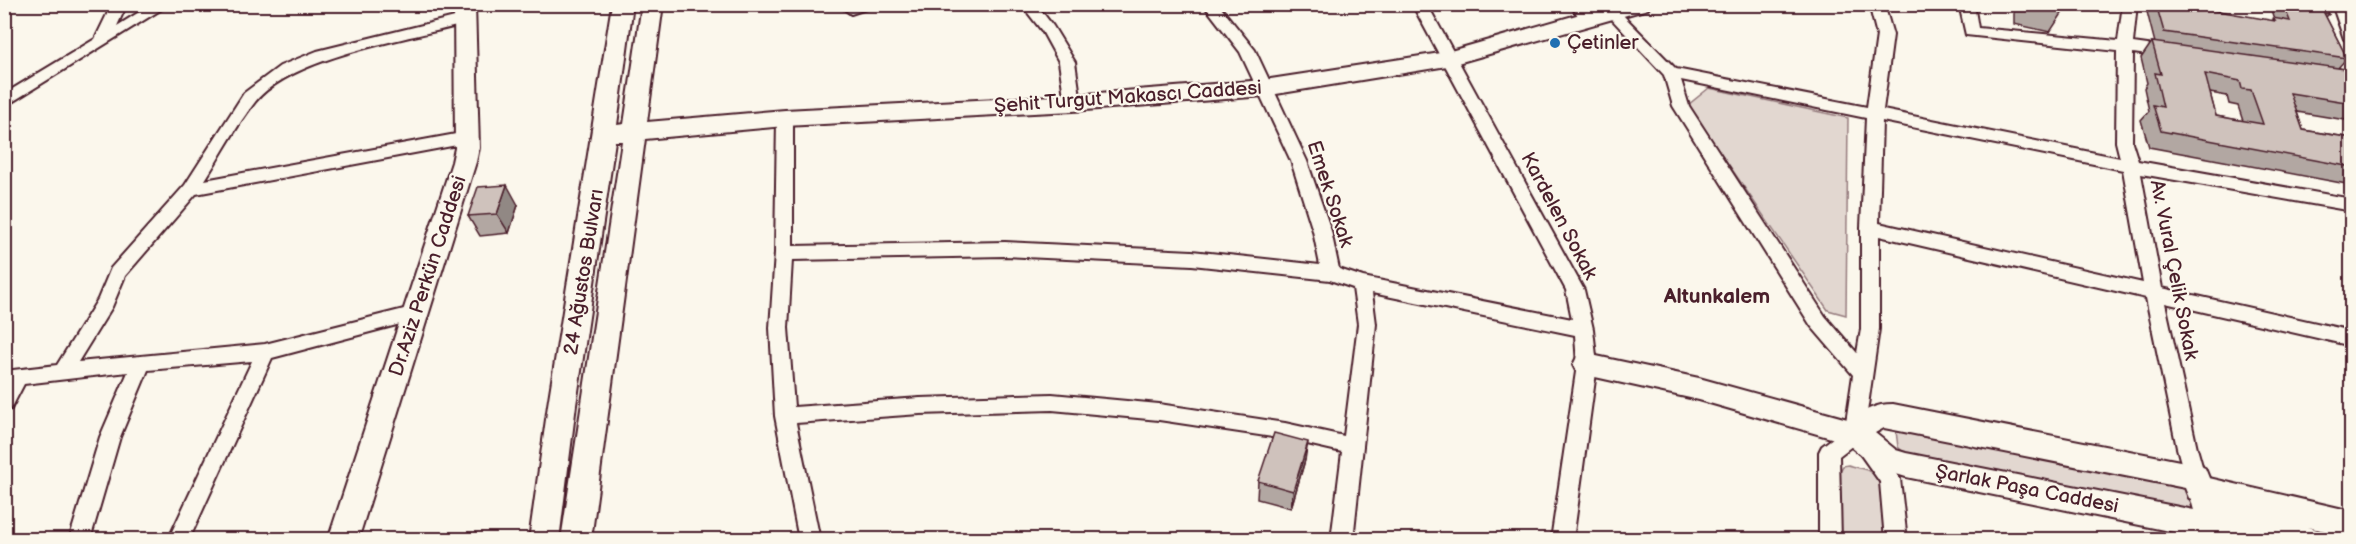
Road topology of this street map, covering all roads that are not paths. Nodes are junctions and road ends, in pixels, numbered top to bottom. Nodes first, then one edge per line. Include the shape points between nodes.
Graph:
1 (120, 4) edge
2 (163, 4) edge
3 (623, 4) edge
4 (653, 4) edge
5 (867, 4) edge
6 (1028, 4) edge
7 (1210, 4) edge
8 (1419, 4) edge
9 (1641, 4) edge
10 (1876, 4) edge
11 (1966, 4) edge
12 (2130, 4) edge
13 (2338, 4) edge
14 (850, 9) dead end
15 (464, 12) edge
16 (1582, 12) edge
17 (1613, 13) junction
18 (2352, 39) edge
19 (100, 44) junction
20 (2126, 47) junction
21 (2182, 55) edge
22 (1447, 58) junction
23 (1671, 73) junction
24 (1264, 88) junction
25 (4, 102) edge
26 (1073, 103) junction
27 (1874, 115) junction
28 (785, 118) junction
29 (635, 131) junction
30 (607, 134) junction
31 (467, 138) junction
32 (2131, 166) junction
33 (191, 189) junction
34 (2352, 205) edge
35 (1870, 227) junction
36 (784, 253) junction
37 (1330, 273) junction
38 (1362, 284) junction
39 (2153, 292) junction
40 (416, 313) junction
41 (1584, 329) junction
42 (2352, 339) edge
43 (265, 352) junction
44 (142, 363) junction
45 (1587, 365) junction
46 (63, 371) junction
47 (1863, 373) junction
48 (11, 378) edge
49 (4, 404) edge
50 (785, 416) junction
51 (1854, 433) junction
52 (1353, 446) junction
53 (2204, 510) edge
54 (2352, 524) edge
55 (78, 540) edge
56 (178, 540) edge
57 (343, 540) edge
58 (544, 540) edge
59 (576, 540) edge
60 (810, 540) edge
61 (1342, 540) edge
62 (1562, 540) edge
63 (1830, 540) edge
64 (1896, 540) edge
65 (2306, 540) edge

1 - 19 street
2 - 19 street
3 - 30 street, 24 Ağustos Bulvarı
4 - 29 street, 24 Ağustos Bulvarı
5 - 14 street
6 - 26 street via 1067,62
7 - 24 street, Emek Sokak via 1246,50
8 - 22 street, Kardelen Sokak
9 - 17 street, Şehit Turgut Makascı Caddesi
10 - 27 street via 1885,35
11 - 20 street via 1971,33
12 - 20 street, Av. Vural Çelik Sokak
13 - 18 street
15 - 31 street, Dr.Aziz Perkün Caddesi
15 - 33 street via 286,69 250,97
16 - 17 street, Şehit Turgut Makascı Caddesi
16 - 22 street, Şehit Turgut Makascı Caddesi
17 - 23 street
19 - 25 street
20 - 21 street
20 - 32 street, Av. Vural Çelik Sokak via 2124,142
22 - 24 street, Şehit Turgut Makascı Caddesi
22 - 41 street, Kardelen Sokak via 1575,290
23 - 27 street
23 - 47 street via 1681,106 1768,243 1818,321
24 - 26 street, Şehit Turgut Makascı Caddesi
24 - 37 street, Emek Sokak via 1299,161 1322,231
26 - 28 street, Şehit Turgut Makascı Caddesi
27 - 32 street
27 - 35 street
28 - 29 street, Şehit Turgut Makascı Caddesi
28 - 36 street
29 - 30 street, Şehit Turgut Makascı Caddesi
29 - 59 street, 24 Ağustos Bulvarı
30 - 58 street, 24 Ağustos Bulvarı via 577,307
31 - 33 street
31 - 40 street, Dr.Aziz Perkün Caddesi via 464,162
32 - 34 street
32 - 39 street, Av. Vural Çelik Sokak
33 - 46 street via 117,273 106,302
35 - 39 street
35 - 47 street via 1870,329
36 - 37 street via 1005,249 1192,258
36 - 50 street via 779,328
37 - 38 street, Emek Sokak
38 - 41 street, Emek Sokak
38 - 52 street via 1366,324
39 - 42 street
39 - 53 street, Av. Vural Çelik Sokak
40 - 43 street
40 - 57 street, Dr.Aziz Perkün Caddesi
41 - 45 street, Kardelen Sokak
43 - 44 street
43 - 56 street
44 - 46 street
44 - 55 street via 110,437
45 - 51 street, Şarlak Paşa Caddesi via 1700,389
45 - 62 street, Kardelen Sokak
46 - 48 street
47 - 51 street
48 - 49 street
50 - 52 street via 1052,402 1159,412 1285,431
50 - 60 street
51 - 53 street, Şarlak Paşa Caddesi via 1887,459 1906,465
51 - 53 street, Şarlak Paşa Caddesi via 1879,416 1893,416
51 - 63 street via 1829,452
51 - 64 street via 1890,478
52 - 61 street
53 - 54 street, Şarlak Paşa Caddesi
53 - 65 street, Şarlak Paşa Caddesi

